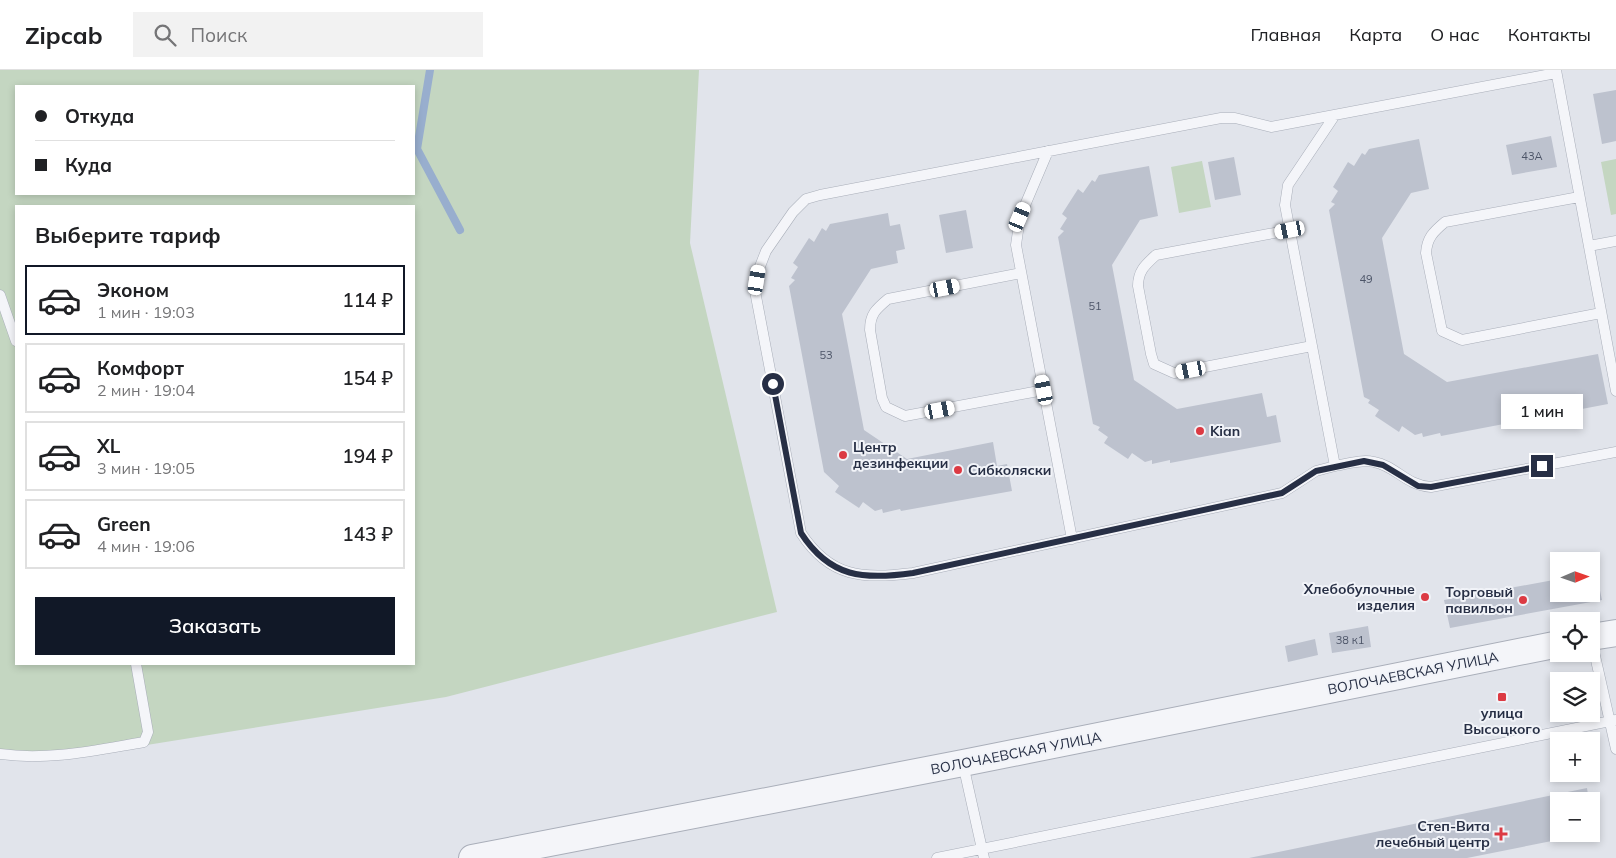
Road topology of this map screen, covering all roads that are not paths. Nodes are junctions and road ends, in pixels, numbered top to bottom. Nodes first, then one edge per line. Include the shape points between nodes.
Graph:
1 (1556, 72) edge
2 (1335, 115) junction
3 (1048, 151) junction
4 (1579, 197) junction
5 (1290, 230) junction
6 (1616, 241) edge
7 (1589, 246) junction
8 (1021, 273) junction
9 (0, 295) edge
10 (1601, 313) junction
11 (15, 338) edge
12 (1312, 346) junction
13 (1044, 390) junction
14 (1616, 391) edge
15 (1616, 452) edge
16 (1335, 466) junction
17 (1072, 539) junction
18 (1616, 633) edge
19 (1600, 636) edge
20 (1550, 646) edge
21 (1598, 662) edge
22 (136, 665) edge
23 (1614, 721) edge
24 (1616, 749) edge
25 (0, 754) edge
26 (963, 763) junction
27 (984, 854) edge
28 (472, 858) edge
29 (937, 858) edge

1 - 2 lane
1 - 4 lane
2 - 3 lane via 1271,127 1221,118
2 - 5 lane via 1288,185 1286,205
3 - 8 lane via 1016,229
3 - 17 lane via 806,199 766,251 755,291 801,533 812,550 826,562 850,574 879,577 913,573
4 - 7 lane
4 - 10 lane via 1444,222 1431,234 1426,253 1442,331 1462,340
5 - 12 lane
5 - 12 lane via 1156,255 1142,267 1138,276 1144,316 1154,364 1174,373
6 - 7 lane
7 - 10 lane
8 - 13 lane
8 - 13 lane via 888,299 874,310 870,330 882,398 886,407 905,416
9 - 11 lane
10 - 14 lane
12 - 16 lane
13 - 17 lane
15 - 16 lane via 1431,487 1418,486 1374,462
16 - 17 lane via 1316,471 1282,493
18 - 19 street
20 - 26 street, ВОЛОЧАЕВСКАЯ УЛИЦА
21 - 23 lane
22 - 25 lane via 148,732 144,742 25,758
23 - 24 lane
23 - 27 lane
26 - 27 lane
26 - 28 street, ВОЛОЧАЕВСКАЯ УЛИЦА
27 - 29 lane

